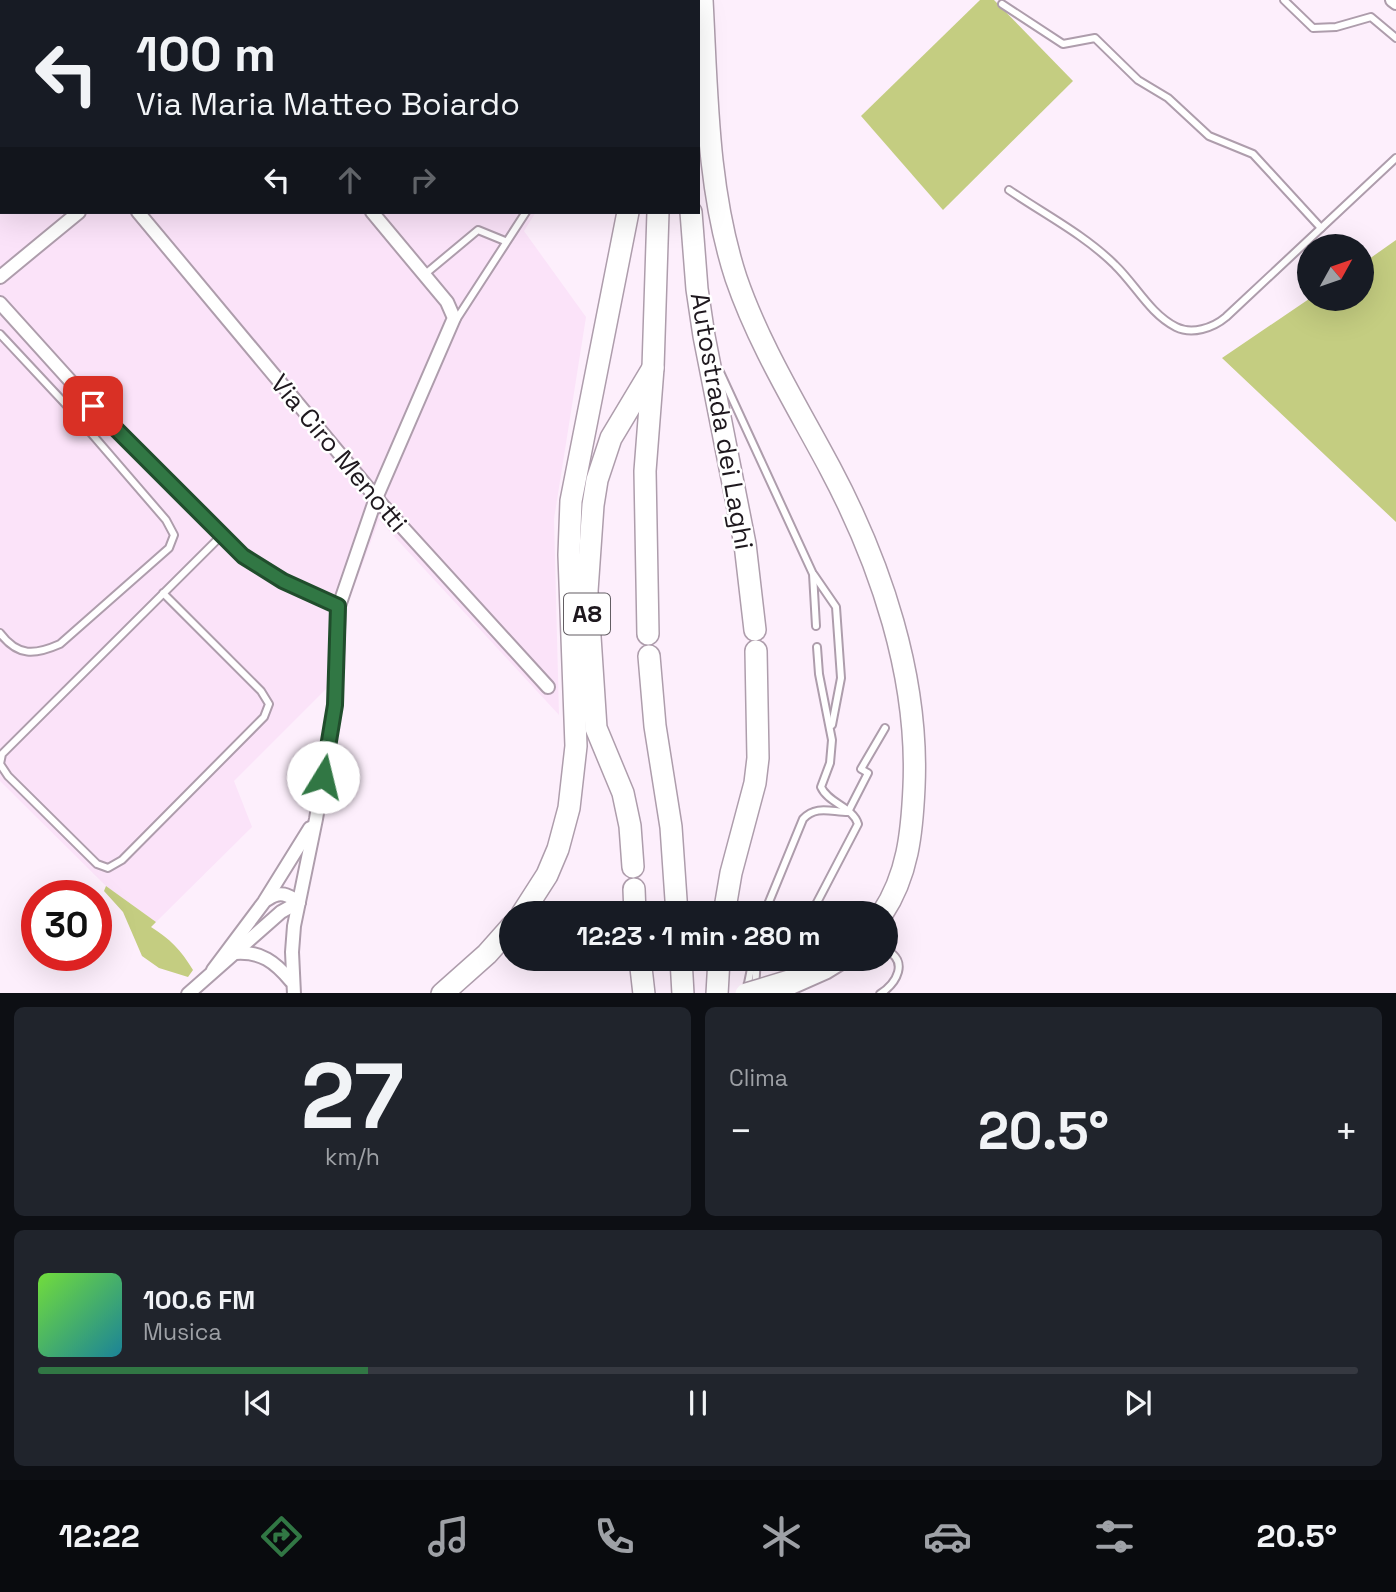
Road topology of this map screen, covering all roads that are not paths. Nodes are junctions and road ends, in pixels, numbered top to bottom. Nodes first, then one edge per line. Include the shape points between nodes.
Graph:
1 (702, 0) edge
2 (1284, 0) edge
3 (1002, 4) dead end
4 (1396, 38) edge
5 (1396, 158) edge
6 (1009, 190) dead end
7 (77, 214) edge
8 (140, 214) edge
9 (374, 214) edge
10 (525, 214) edge
11 (628, 214) edge
12 (659, 214) edge
13 (691, 214) edge
14 (1321, 228) junction
15 (505, 241) junction
16 (424, 275) junction
17 (0, 277) edge
18 (0, 303) edge
19 (453, 325) junction
20 (0, 334) edge
21 (704, 337) junction
22 (653, 368) junction
23 (376, 498) junction
24 (222, 535) junction
25 (813, 574) junction
26 (163, 593) junction
27 (338, 606) junction
28 (816, 626) dead end
29 (0, 633) edge
30 (817, 647) dead end
31 (548, 687) dead end
32 (885, 728) dead end
33 (831, 730) junction
34 (848, 812) junction
35 (316, 819) junction
36 (530, 901) edge
37 (634, 901) edge
38 (676, 901) edge
39 (726, 901) edge
40 (771, 901) edge
41 (818, 901) edge
42 (889, 901) edge
43 (264, 902) junction
44 (299, 902) junction
45 (499, 941) edge
46 (235, 953) junction
47 (898, 963) edge
48 (213, 970) junction
49 (642, 971) edge
50 (682, 971) edge
51 (718, 971) edge
52 (755, 971) edge
53 (812, 971) edge
54 (835, 971) edge
55 (293, 987) edge
56 (755, 992) edge
57 (188, 993) edge
58 (442, 993) edge
59 (645, 993) edge
60 (683, 993) edge
61 (717, 993) edge
62 (785, 993) edge
63 (880, 993) edge

1 - 42 highway via 715,183 737,278 773,361 848,502 886,597 898,642 913,737 914,804 907,858
2 - 4 lane via 1313,28 1371,17
3 - 14 lane via 1063,44 1095,38 1138,80 1168,98 1209,136 1253,154
5 - 14 lane
6 - 14 lane via 1115,264 1156,310 1180,329 1209,329 1219,323
7 - 17 street
8 - 23 street, Via Ciro Menotti
9 - 16 street
10 - 15 lane
11 - 36 highway via 571,501 576,746 569,808 558,849
12 - 22 highway, Autostrada dei Laghi / A8
13 - 21 highway, Autostrada dei Laghi
15 - 16 lane via 478,230
15 - 19 lane
16 - 19 street via 451,307
18 - 24 street via 93,406
19 - 23 street
20 - 29 lane via 72,411 174,535 169,548 60,644 26,653
21 - 25 lane
21 - 39 highway, Autostrada dei Laghi via 745,544 755,640 758,758
22 - 37 highway, A8 via 611,438 597,480 587,591 596,728 623,793 630,826
22 - 38 highway, Autostrada dei Laghi / A8 via 645,471 649,645
23 - 27 street
23 - 31 street, Via Ciro Menotti
24 - 26 lane
24 - 27 street via 243,556 283,581
25 - 28 lane
25 - 33 lane via 836,607 841,678
26 - 26 lane via 2,754 1,764 8,776 97,864 108,868 122,860 264,717 269,704
27 - 35 street via 335,705
30 - 33 lane
32 - 34 lane via 861,769 868,774
33 - 34 lane via 830,763 821,787
34 - 40 lane via 808,814 799,826
34 - 41 lane via 855,817 857,828
35 - 43 street
35 - 44 street
43 - 44 street via 278,893
43 - 48 street
44 - 46 street
44 - 55 street
45 - 58 highway
46 - 48 street
46 - 55 street via 267,957
47 - 63 lane via 899,975
48 - 57 street
49 - 59 highway
50 - 60 highway
51 - 61 highway
52 - 56 lane
53 - 56 highway
54 - 62 lane

